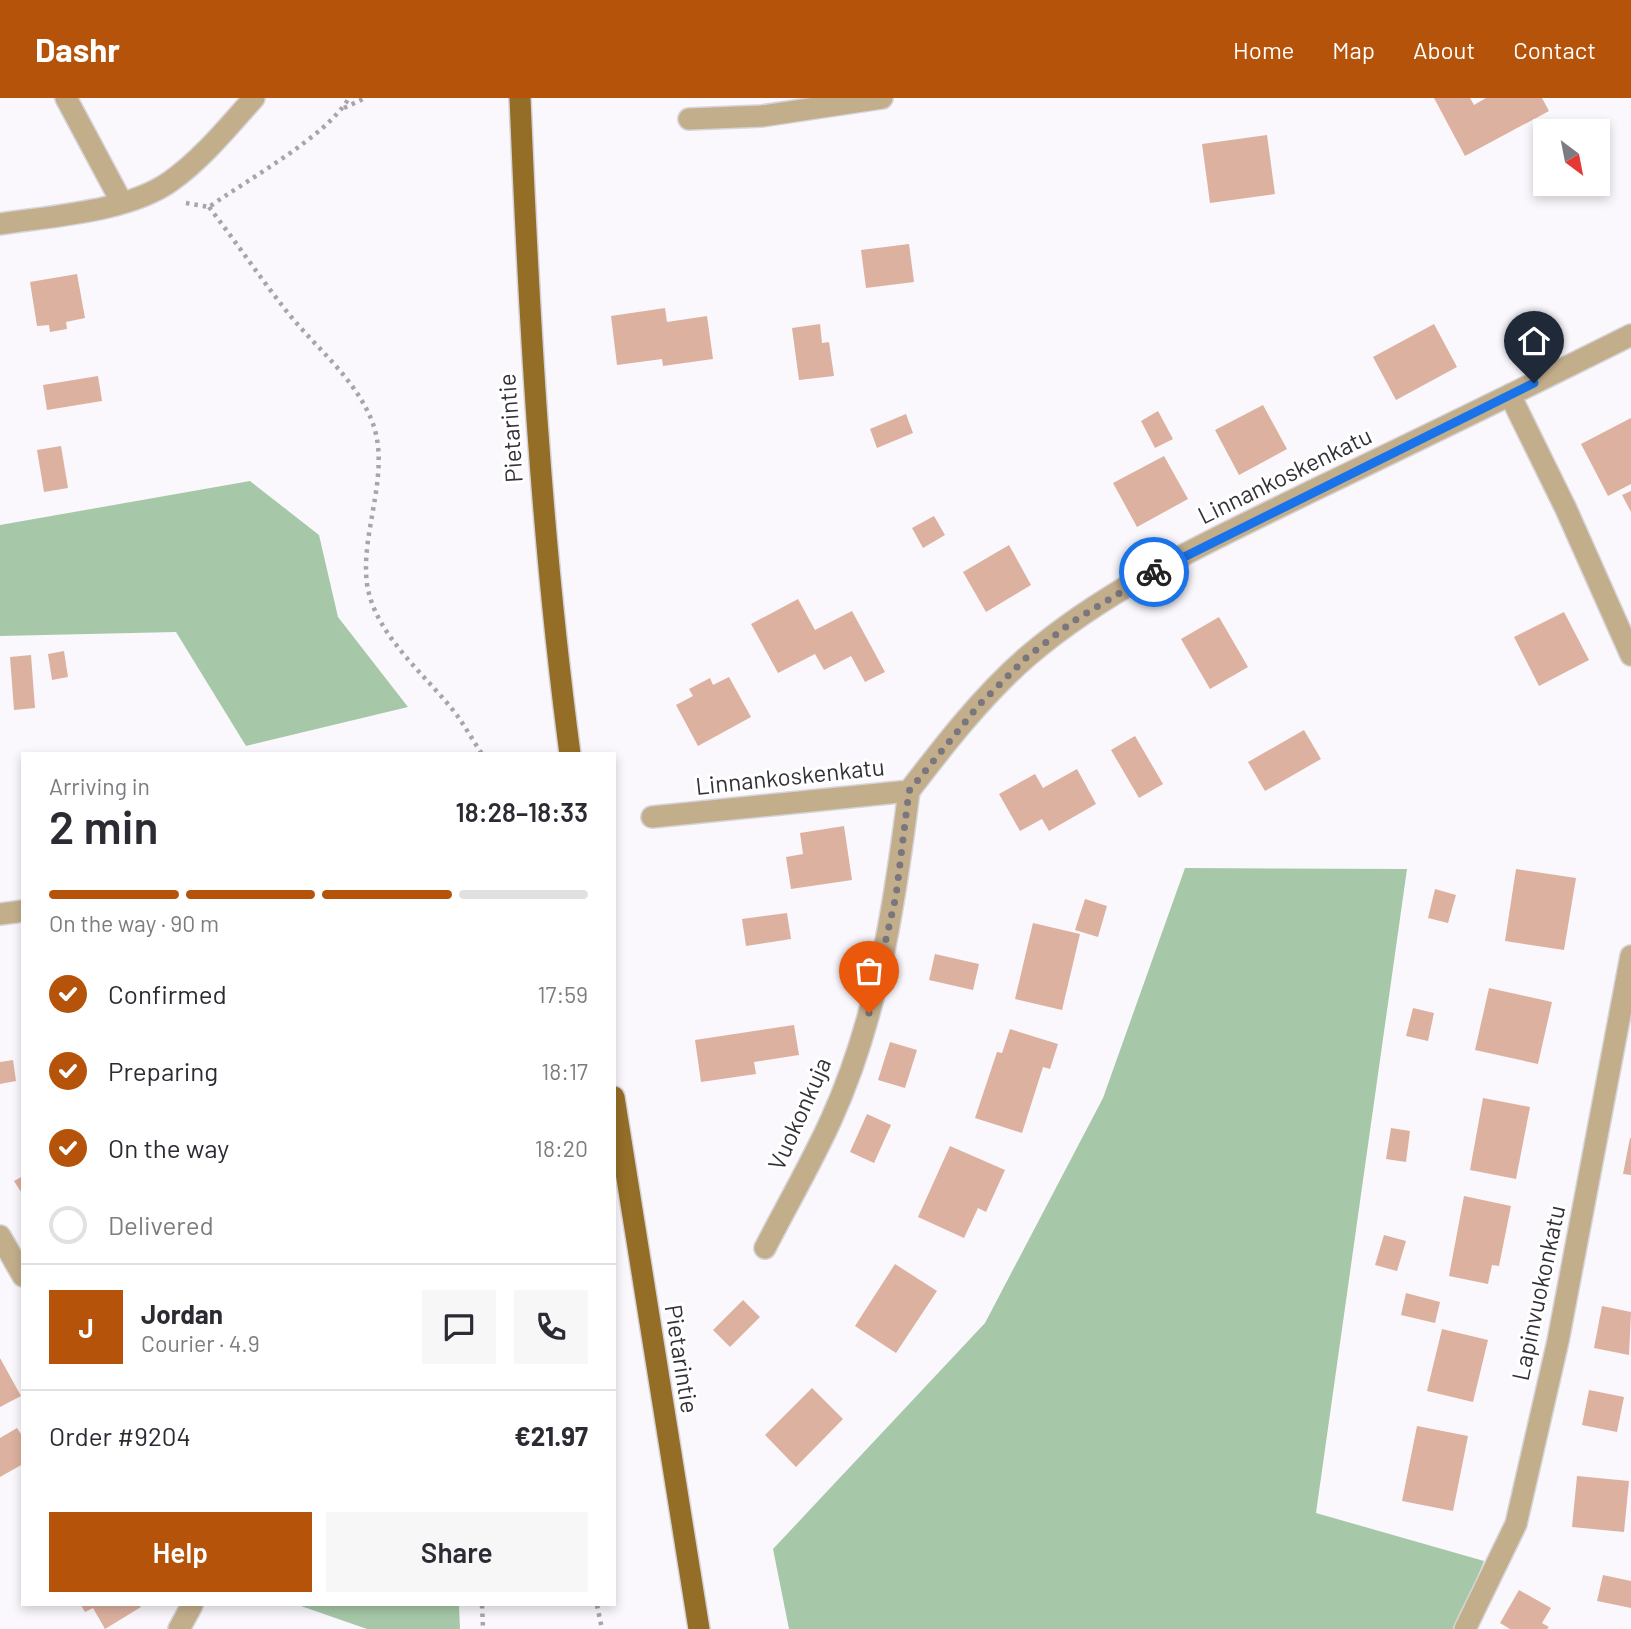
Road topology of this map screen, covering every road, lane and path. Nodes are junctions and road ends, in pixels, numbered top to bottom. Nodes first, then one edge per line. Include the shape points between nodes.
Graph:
1 (66, 98) edge
2 (254, 98) edge
3 (349, 98) edge
4 (365, 98) edge
5 (520, 98) edge
6 (882, 98) edge
7 (343, 109) junction
8 (689, 119) dead end
9 (121, 201) junction
10 (0, 224) edge
11 (1631, 335) edge
12 (1510, 395) junction
13 (1631, 654) edge
14 (481, 752) edge
15 (570, 752) edge
16 (909, 791) junction
17 (652, 817) dead end
18 (21, 911) edge
19 (0, 915) edge
20 (1631, 956) edge
21 (616, 1110) edge
22 (0, 1236) edge
23 (765, 1248) dead end
24 (21, 1273) edge
25 (482, 1606) edge
26 (597, 1606) edge
27 (191, 1607) edge
28 (179, 1629) edge
29 (483, 1629) edge
30 (602, 1629) edge
31 (699, 1629) edge
32 (1465, 1629) edge

1 - 9 street
2 - 9 street via 169,183
3 - 7 path
4 - 7 path
5 - 15 main road, Pietarintie via 541,478
6 - 8 street via 762,116
7 - 14 path via 297,147 209,207 290,315 363,400 374,426 379,466 366,554 368,586 381,622
9 - 10 street
11 - 12 street, Linnankoskenkatu
12 - 13 street
12 - 16 street, Linnankoskenkatu via 1195,550 1072,622 1027,657 979,705
16 - 17 street, Linnankoskenkatu
16 - 23 street, Vuokonkuja via 896,896 869,1013 832,1119
18 - 19 street
20 - 32 street, Lapinvuokonkatu via 1558,1341 1516,1524
21 - 31 main road, Pietarintie
22 - 24 street
25 - 29 path
26 - 30 path
27 - 28 street

